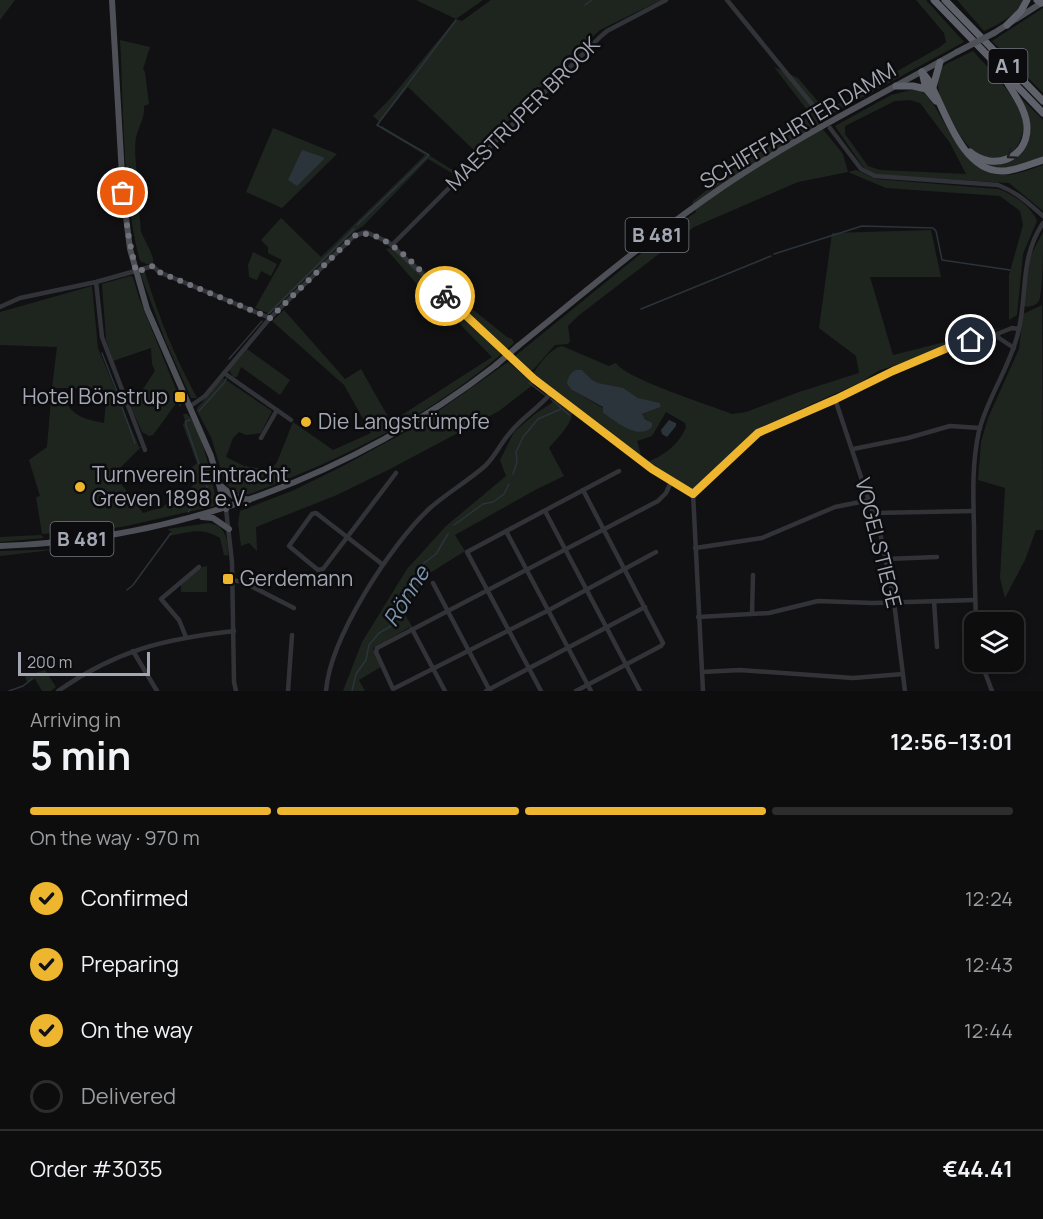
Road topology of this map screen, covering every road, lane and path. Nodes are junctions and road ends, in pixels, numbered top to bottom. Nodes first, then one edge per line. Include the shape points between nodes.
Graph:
1 (112, 0) edge
2 (666, 0) edge
3 (727, 0) edge
4 (934, 0) edge
5 (945, 0) edge
6 (952, 0) edge
7 (1027, 0) edge
8 (1041, 1) edge
9 (1007, 25) junction
10 (974, 30) junction
11 (940, 62) junction
12 (1000, 70) junction
13 (922, 72) junction
14 (896, 86) junction
15 (929, 88) junction
16 (1043, 101) edge
17 (1043, 113) edge
18 (824, 119) dead end
19 (830, 128) dead end
20 (962, 144) junction
21 (1043, 160) edge
22 (1043, 216) edge
23 (1043, 223) edge
24 (392, 245) junction
25 (136, 272) junction
26 (96, 282) junction
27 (0, 307) edge
28 (270, 318) junction
29 (1019, 329) junction
30 (997, 334) junction
31 (1014, 348) junction
32 (224, 373) junction
33 (551, 393) junction
34 (836, 399) junction
35 (189, 407) junction
36 (277, 410) junction
37 (291, 420) dead end
38 (980, 428) junction
39 (261, 438) dead end
40 (853, 449) junction
41 (145, 450) dead end
42 (619, 471) dead end
43 (396, 473) dead end
44 (671, 482) junction
45 (220, 485) junction
46 (583, 490) junction
47 (693, 494) junction
48 (249, 500) junction
49 (870, 500) junction
50 (226, 509) junction
51 (544, 511) junction
52 (974, 511) junction
53 (874, 513) junction
54 (198, 516) junction
55 (229, 529) junction
56 (604, 529) junction
57 (506, 531) junction
58 (347, 538) junction
59 (0, 546) edge
60 (695, 548) junction
61 (566, 549) junction
62 (656, 552) dead end
63 (937, 557) dead end
64 (886, 559) junction
65 (382, 564) junction
66 (199, 567) dead end
67 (625, 568) junction
68 (527, 570) junction
69 (753, 575) dead end
70 (232, 580) junction
71 (433, 583) dead end
72 (587, 589) junction
73 (488, 590) junction
74 (975, 600) junction
75 (933, 601) junction
76 (894, 602) junction
77 (645, 607) junction
78 (294, 608) dead end
79 (448, 610) junction
80 (549, 610) junction
81 (976, 612) edge
82 (752, 614) junction
83 (698, 617) junction
84 (607, 627) junction
85 (412, 629) junction
86 (508, 629) junction
87 (234, 631) junction
88 (292, 635) dead end
89 (186, 637) junction
90 (568, 647) junction
91 (937, 647) dead end
92 (468, 649) junction
93 (133, 651) junction
94 (626, 665) junction
95 (528, 668) junction
96 (433, 669) junction
97 (702, 672) junction
98 (985, 672) edge
99 (903, 674) junction
100 (588, 685) junction
101 (392, 690) edge
102 (488, 690) edge
103 (58, 691) edge
104 (157, 691) edge
105 (236, 691) edge
106 (288, 691) edge
107 (326, 691) edge
108 (445, 691) edge
109 (541, 691) edge
110 (576, 691) edge
111 (591, 691) edge
112 (640, 691) edge
113 (703, 691) edge
114 (905, 691) edge
115 (992, 691) edge

1 - 25 main road via 123,193
2 - 24 street, MAESTRUPER BROOK via 600,37
3 - 18 street
4 - 12 highway, A 1
5 - 10 highway, A 1
6 - 10 highway
7 - 9 highway
8 - 9 main road, SCHIFFFAHRTER DAMM / B 481
9 - 11 main road, SCHIFFFAHRTER DAMM / B 481, bridge
10 - 16 highway, A 1
11 - 13 main road, SCHIFFFAHRTER DAMM / B 481
11 - 15 highway
12 - 17 highway, A 1
12 -> 20 highway via 1024,112 1025,141 1016,154 1000,162 979,159
13 - 14 main road, SCHIFFFAHRTER DAMM / B 481
13 - 15 highway
14 - 15 highway
14 - 48 main road, SCHIFFFAHRTER DAMM / B 481, bridge via 724,186 435,409 340,463
15 - 20 highway
19 - 22 street via 861,169 875,176 998,185 1021,196
20 - 21 highway via 975,162 994,171
23 - 29 street via 1026,262
24 - 28 street via 366,232 354,236
24 - 33 street
25 - 26 street
25 - 28 street via 153,266 159,272
25 - 35 main road via 153,326
26 - 27 street via 20,298
26 - 41 street via 102,338
28 - 32 street
29 - 30 street
29 - 31 street
30 - 31 street
30 - 34 street via 951,346
31 - 38 street
32 - 35 street via 205,396
32 - 36 street
33 - 44 street
33 - 65 street via 509,434 485,466 428,510
34 - 40 street, VOGELSTIEGE
34 - 47 street via 758,433
35 - 45 main road
36 - 37 street
36 - 39 street
38 - 40 street via 950,426
38 - 52 street via 975,450
40 - 49 street, VOGELSTIEGE
42 - 46 street
43 - 58 street
44 - 47 street
44 - 56 street via 658,501
45 - 48 main road via 233,496
45 - 50 main road
46 - 51 street
46 - 56 street
47 - 60 street
48 - 50 main road, SCHIFFFAHRTER DAMM / B 481
49 - 53 street, VOGELSTIEGE
49 - 60 street via 835,507 762,538
50 - 54 main road, SCHIFFFAHRTER DAMM / B 481
50 - 55 street
51 - 57 street
51 - 61 street
52 - 53 street
52 - 74 street
53 - 64 street, VOGELSTIEGE
54 - 55 main road via 213,518
54 - 59 main road, SCHIFFFAHRTER DAMM / B 481 via 123,533
55 - 70 street
56 - 61 street
56 - 67 street
57 - 68 street
57 - 73 street via 467,552
58 - 58 street via 323,569 318,570 289,546 313,513
58 - 65 street
60 - 83 street
61 - 68 street
61 - 72 street
62 - 67 street
63 - 64 street
64 - 76 street, VOGELSTIEGE
65 - 107 street via 343,633
66 - 89 street via 161,599 179,620
67 - 72 street
67 - 77 street
68 - 73 street
68 - 80 street
69 - 82 street
70 - 78 street
70 - 87 street
71 - 79 street
72 - 80 street
72 - 84 street
73 - 79 street
73 - 86 street
74 - 75 street
74 - 81 street
75 - 76 street
75 - 91 street
76 - 82 street via 818,601 769,614
76 - 99 street, VOGELSTIEGE
77 - 84 street
77 - 94 street via 663,643
79 - 85 street
79 - 92 street
80 - 86 street
80 - 90 street
82 - 83 street
83 - 97 street
84 - 90 street
84 - 94 street
85 - 96 street
85 - 101 street via 376,652
86 - 92 street
86 - 95 street
87 - 89 street
87 - 105 street
88 - 106 street
89 - 93 street
90 - 95 street
90 - 100 street
92 - 96 street
92 - 102 street
93 - 103 street via 92,669
93 - 104 street
94 - 100 street
94 - 112 street
95 - 102 street
95 - 109 street
96 - 101 street
96 - 108 street
97 - 99 street via 740,670 853,678
97 - 113 street
98 - 115 street
99 - 114 street, VOGELSTIEGE
100 - 110 street
100 - 111 street

